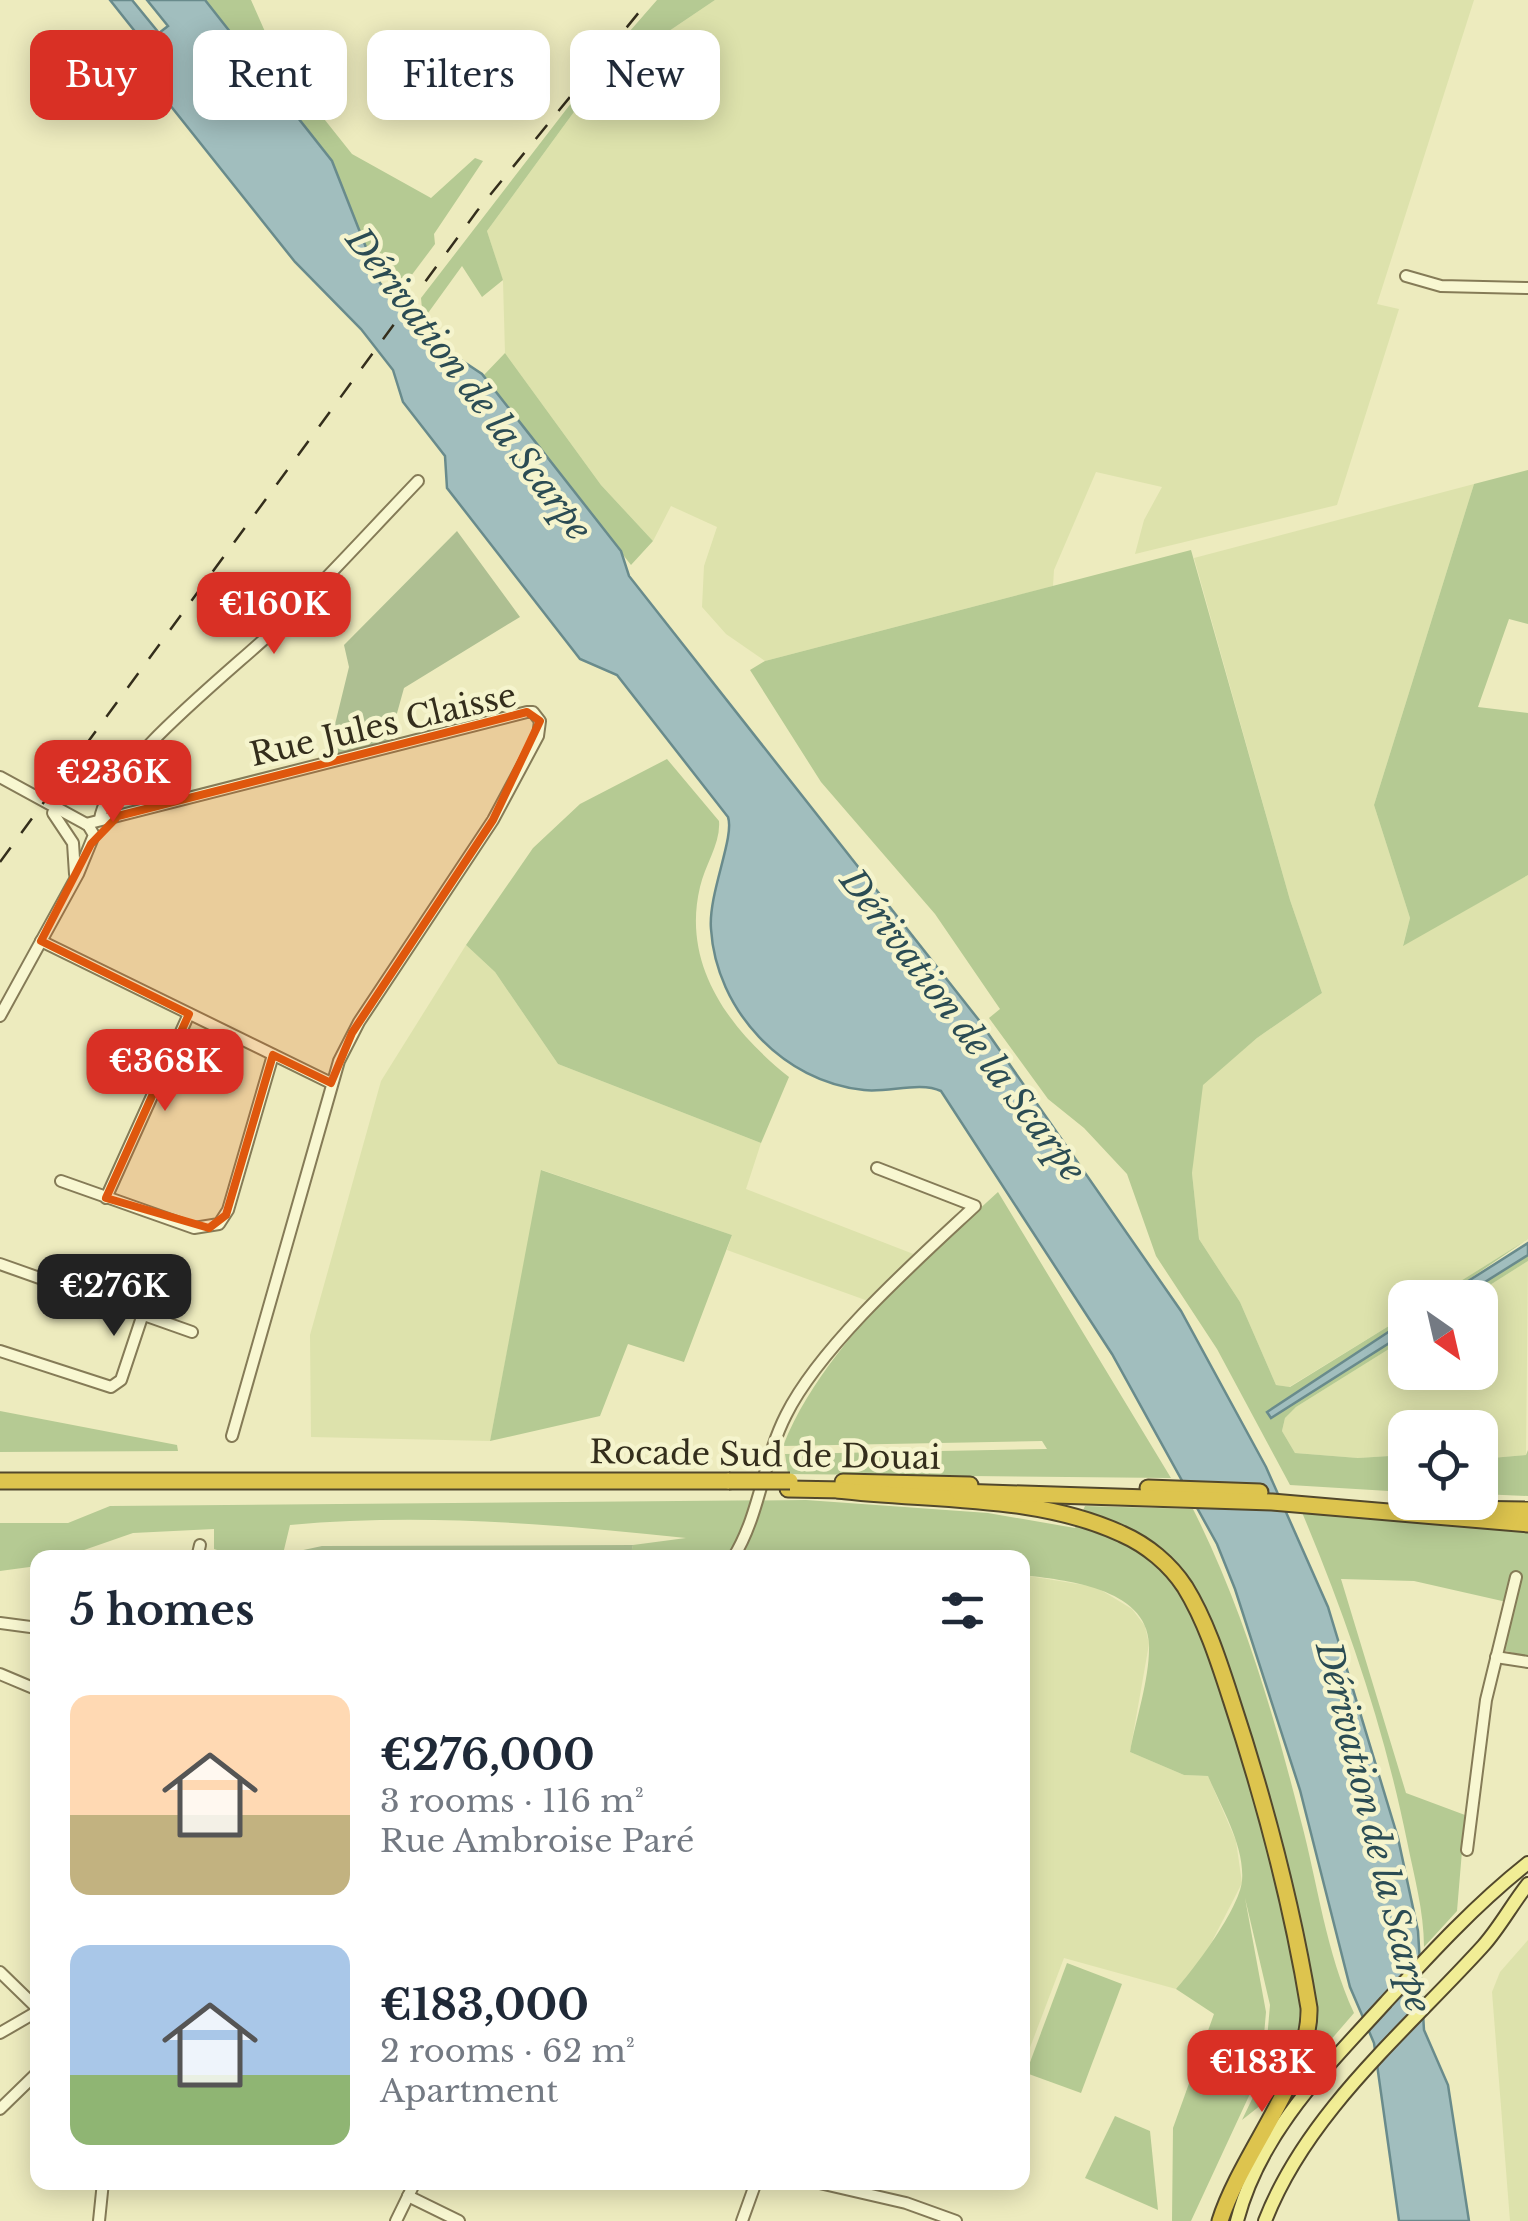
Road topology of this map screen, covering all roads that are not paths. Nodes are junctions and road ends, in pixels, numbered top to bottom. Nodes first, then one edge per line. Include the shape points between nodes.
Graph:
1 (1406, 276) dead end
2 (1528, 288) edge
3 (418, 480) dead end
4 (0, 777) edge
5 (45, 804) junction
6 (118, 816) junction
7 (100, 819) junction
8 (85, 824) junction
9 (72, 839) junction
10 (93, 841) junction
11 (71, 885) junction
12 (41, 940) junction
13 (189, 1014) junction
14 (0, 1016) edge
15 (273, 1055) junction
16 (330, 1083) junction
17 (877, 1168) dead end
18 (61, 1181) dead end
19 (106, 1198) junction
20 (0, 1264) edge
21 (143, 1314) junction
22 (192, 1332) dead end
23 (0, 1351) edge
24 (232, 1436) dead end
25 (0, 1481) edge
26 (728, 1485) junction
27 (789, 1485) junction
28 (0, 1490) edge
29 (838, 1490) junction
30 (1170, 1493) junction
31 (1303, 1500) junction
32 (1528, 1514) edge
33 (1528, 1524) edge
34 (200, 1545) dead end
35 (199, 1550) edge
36 (736, 1550) edge
37 (1516, 1577) dead end
38 (0, 1623) edge
39 (30, 1627) edge
40 (1496, 1657) junction
41 (1528, 1662) edge
42 (0, 1674) edge
43 (30, 1687) edge
44 (1467, 1850) dead end
45 (1528, 1864) edge
46 (1528, 1884) edge
47 (0, 1972) edge
48 (30, 2002) edge
49 (30, 2015) edge
50 (0, 2033) edge
51 (30, 2080) edge
52 (0, 2108) edge
53 (102, 2190) edge
54 (411, 2190) edge
55 (753, 2190) edge
56 (849, 2190) edge
57 (408, 2196) junction
58 (98, 2221) edge
59 (396, 2221) edge
60 (459, 2221) edge
61 (742, 2221) edge
62 (956, 2221) edge
63 (1220, 2221) edge
64 (1236, 2221) edge
65 (1265, 2221) edge

1 - 2 street via 1441,286
3 - 7 street via 282,623 159,736 110,796
4 - 5 street
5 - 8 street
5 - 9 street
6 - 7 street, Rue Jules Claisse
6 - 10 street, Rue Jules Claisse
6 - 16 street, Rue Jules Claisse via 536,714 538,736 493,820 352,1033
7 - 8 street, Rue Jules Claisse
8 - 9 street via 74,827
8 - 10 street
9 - 10 street via 82,847
9 - 11 street
10 - 11 street
11 - 12 street
12 - 13 street
12 - 14 street
13 - 15 street
13 - 19 street
15 - 16 street
15 - 19 street via 219,1224 194,1228
16 - 24 street
17 - 36 street via 975,1206 892,1285 798,1395
18 - 19 street
20 - 21 street
21 - 22 street
21 - 23 street via 115,1386
25 - 26 highway, Rocade Sud de Douai
26 - 27 highway, Rocade Sud de Douai
26 - 28 highway, Rocade Sud de Douai
27 - 29 highway, Rocade Sud de Douai
27 - 30 highway, Rocade Sud de Douai
29 - 30 highway, Rocade Sud de Douai
29 - 63 highway via 1084,1520 1152,1553 1194,1603 1258,1788 1309,2014 1298,2061 1244,2160
30 - 31 highway, Rocade Sud de Douai
31 - 32 highway, Rocade Sud de Douai
31 - 33 highway, Rocade Sud de Douai
34 - 35 street
37 - 40 street
38 - 39 street
40 - 41 street
40 - 44 street
42 - 43 street
45 - 64 main road via 1441,1942 1348,2043 1275,2134
46 - 65 main road via 1492,1935 1298,2156
47 - 48 street
49 - 50 street
51 - 52 street
53 - 58 street
54 - 57 street
55 - 61 street
56 - 62 street
57 - 59 street
57 - 60 street

